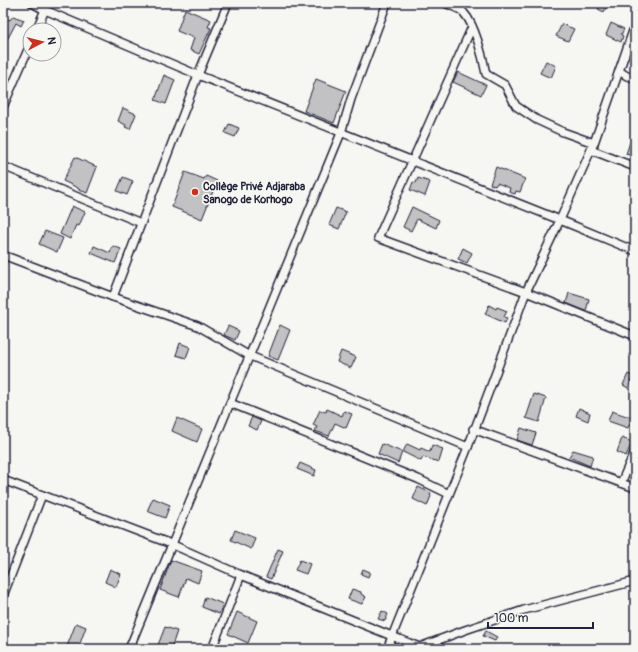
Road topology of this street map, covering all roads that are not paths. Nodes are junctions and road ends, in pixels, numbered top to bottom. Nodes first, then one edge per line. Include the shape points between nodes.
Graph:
1 (32, 3) edge
2 (228, 3) edge
3 (387, 3) edge
4 (445, 3) edge
5 (45, 10) junction
6 (40, 22) edge
7 (635, 26) edge
8 (472, 27) junction
9 (23, 62) edge
10 (619, 71) junction
11 (198, 75) junction
12 (635, 78) edge
13 (3, 107) edge
14 (341, 133) junction
15 (594, 143) junction
16 (591, 150) junction
17 (412, 160) junction
18 (3, 166) edge
19 (635, 167) edge
20 (560, 220) junction
21 (141, 223) junction
22 (635, 251) edge
23 (3, 255) edge
24 (526, 292) junction
25 (112, 296) junction
26 (635, 336) edge
27 (248, 354) junction
28 (230, 402) junction
29 (473, 429) junction
30 (468, 447) junction
31 (635, 451) edge
32 (3, 480) edge
33 (621, 483) junction
34 (635, 488) edge
35 (449, 494) junction
36 (42, 495) junction
37 (171, 544) junction
38 (241, 575) junction
39 (635, 581) edge
40 (3, 596) edge
41 (392, 636) junction
42 (3, 648) edge
43 (422, 648) edge
44 (7, 649) edge
45 (129, 649) edge
46 (212, 649) edge
47 (387, 649) edge

1 - 5 street
2 - 11 street
3 - 14 street
4 - 8 street via 464,12
5 - 6 street
5 - 11 street
7 - 10 street
8 - 15 street via 484,58 486,74 505,85 516,106 537,120
8 - 17 street
9 - 13 street
10 - 12 street
10 - 15 street
11 - 14 street
11 - 21 street
14 - 17 street
14 - 27 street
15 - 16 street
16 - 19 street
16 - 20 street
17 - 20 street
17 - 24 street via 378,238
18 - 21 street
20 - 22 street
20 - 24 street
21 - 25 street
23 - 25 street
24 - 26 street
24 - 29 street
25 - 27 street via 198,326
27 - 28 street
27 - 30 street
28 - 35 street via 418,478
28 - 37 street
29 - 30 street
29 - 33 street
30 - 35 street
31 - 33 street
32 - 36 street
33 - 34 street
35 - 41 street
36 - 37 street
36 - 40 street
37 - 38 street
37 - 45 street
38 - 41 street
38 - 46 street
39 - 43 street via 524,610
41 - 43 street
41 - 47 street
42 - 44 street

